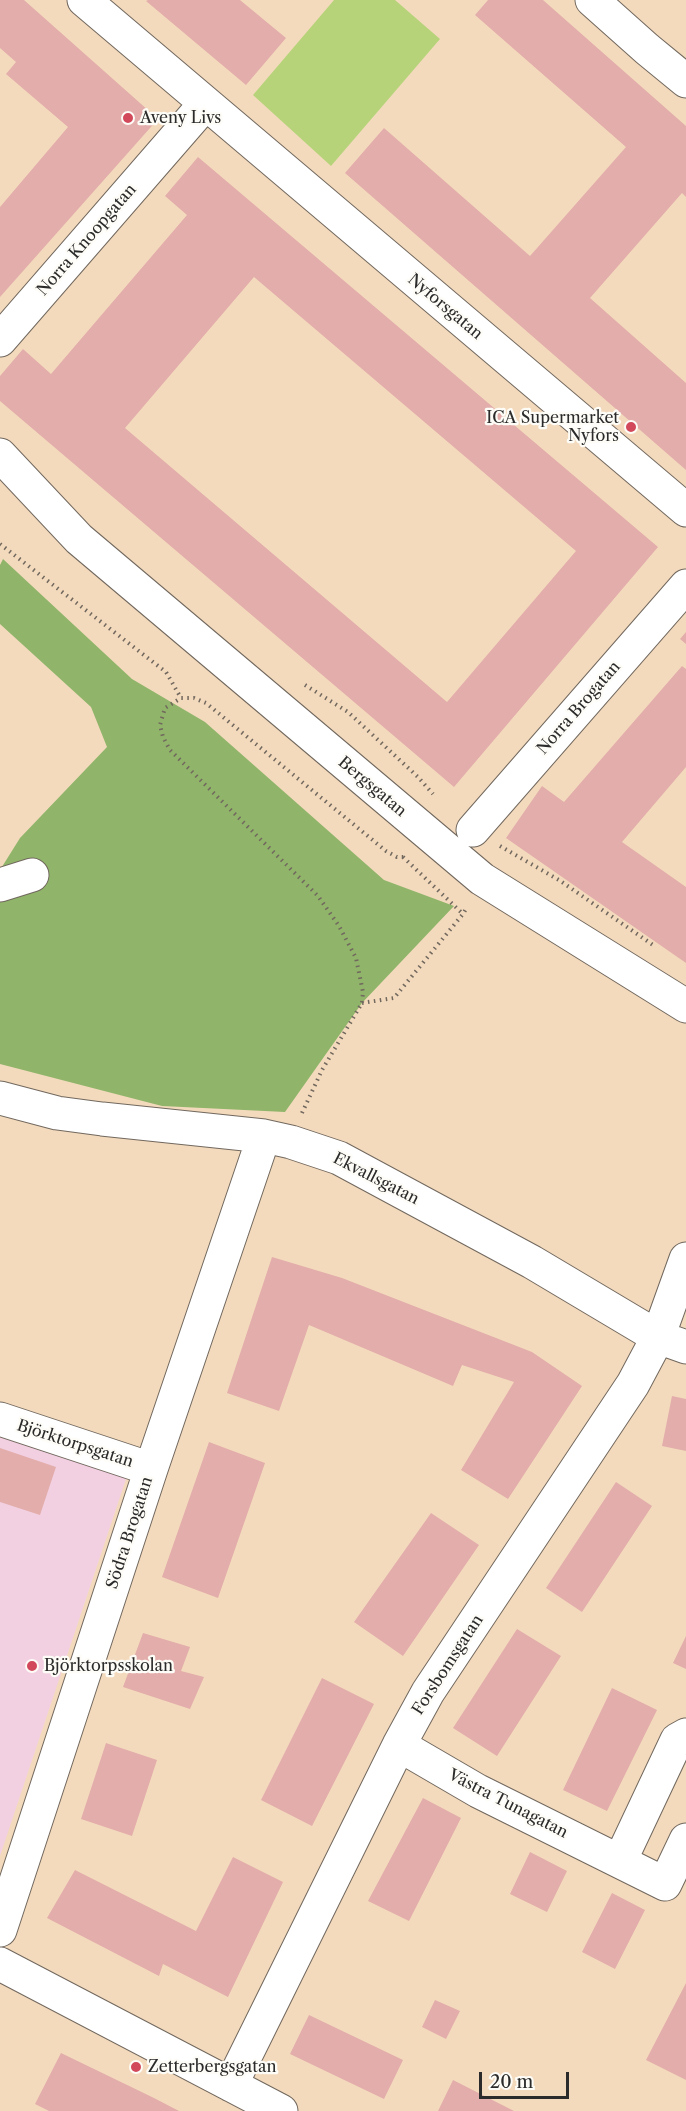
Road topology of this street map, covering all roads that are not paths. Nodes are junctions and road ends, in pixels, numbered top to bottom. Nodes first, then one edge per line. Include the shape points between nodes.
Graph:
1 (84, 0) edge
2 (592, 0) edge
3 (686, 81) edge
4 (204, 104) junction
5 (0, 339) edge
6 (0, 454) edge
7 (0, 490) edge
8 (686, 510) edge
9 (79, 539) junction
10 (686, 586) edge
11 (473, 830) road end
12 (32, 875) dead end
13 (0, 885) edge
14 (686, 1006) edge
15 (0, 1098) edge
16 (277, 1139) junction
17 (686, 1259) edge
18 (672, 1342) edge
19 (0, 1419) edge
20 (151, 1469) junction
21 (686, 1735) edge
22 (399, 1745) junction
23 (686, 1840) edge
24 (620, 1861) junction
25 (0, 1930) edge
26 (0, 1964) edge
27 (231, 2085) junction
28 (281, 2111) edge

1 - 4 street, Nyforsgatan
2 - 3 street
4 - 5 street, Norra Knoopgatan
4 - 8 street, Nyforsgatan
6 - 9 street, Bergsgatan
7 - 9 street, Bergsgatan
9 - 14 street, Bergsgatan via 482,879
10 - 11 street, Norra Brogatan
12 - 13 street
15 - 16 street, Ekvallsgatan via 68,1114
16 - 18 street, Ekvallsgatan via 339,1158
16 - 20 street, Södra Brogatan
17 - 18 street, Forsbomsgatan
18 - 22 street, Forsbomsgatan via 633,1384 428,1692
19 - 20 street, Björktorpsgatan
20 - 25 street, Södra Brogatan
21 - 24 street via 677,1740
22 - 24 street, Västra Tunagatan via 478,1791
22 - 27 street, Forsbomsgatan
23 - 24 street, Västra Tunagatan via 665,1884
26 - 27 street
27 - 28 street

